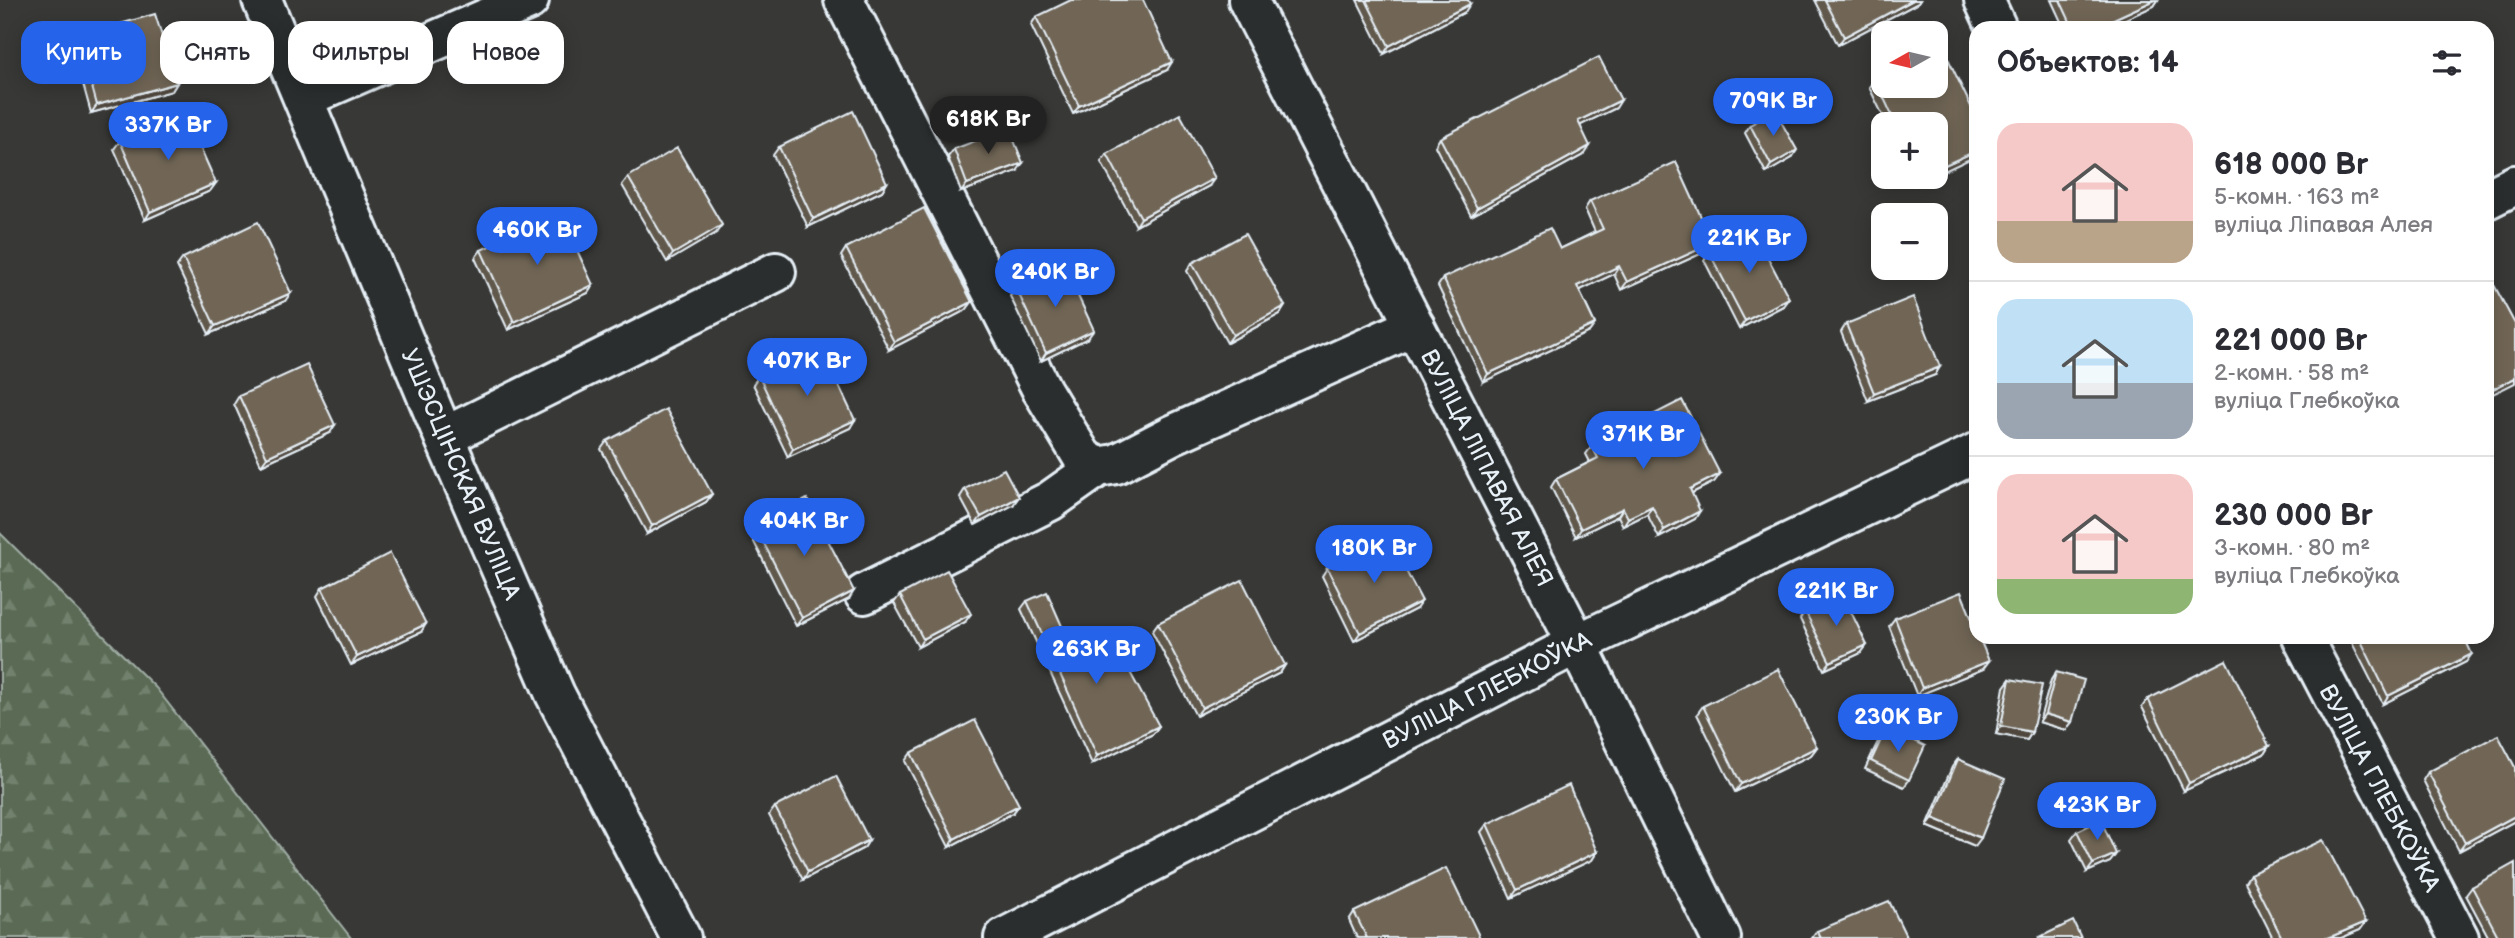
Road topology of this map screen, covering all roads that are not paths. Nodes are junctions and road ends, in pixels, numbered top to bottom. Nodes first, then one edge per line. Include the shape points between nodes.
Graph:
1 (262, 0) edge
2 (529, 0) edge
3 (844, 0) edge
4 (1248, 0) edge
5 (1984, 0) edge
6 (1994, 21) edge
7 (303, 98) junction
8 (2515, 185) edge
9 (2494, 196) edge
10 (776, 272) dead end
11 (1415, 326) junction
12 (444, 437) junction
13 (1969, 456) edge
14 (1098, 467) junction
15 (864, 594) dead end
16 (1577, 644) junction
17 (2306, 644) edge
18 (681, 938) edge
19 (1004, 938) edge
20 (1721, 938) edge
21 (2459, 938) edge

1 - 7 street, УШЭСЦІНСКАЯ ВУЛІЦА
2 - 7 street
3 - 14 street via 1042,390 1083,458
4 - 11 street, ВУЛІЦА ЛІПАВАЯ АЛЕЯ
5 - 6 street
7 - 12 street, УШЭСЦІНСКАЯ ВУЛІЦА
8 - 9 street
10 - 12 street
11 - 14 street via 1115,464
11 - 16 street, ВУЛІЦА ЛІПАВАЯ АЛЕЯ
12 - 18 street, УШЭСЦІНСКАЯ ВУЛІЦА via 555,694
13 - 16 street, ВУЛІЦА ГЛЕБКОЎКА
14 - 15 street via 1050,500
16 - 19 street, ВУЛІЦА ГЛЕБКОЎКА
16 - 20 street, ВУЛІЦА ЛІПАВАЯ АЛЕЯ
17 - 21 street, ВУЛІЦА ГЛЕБКОЎКА

